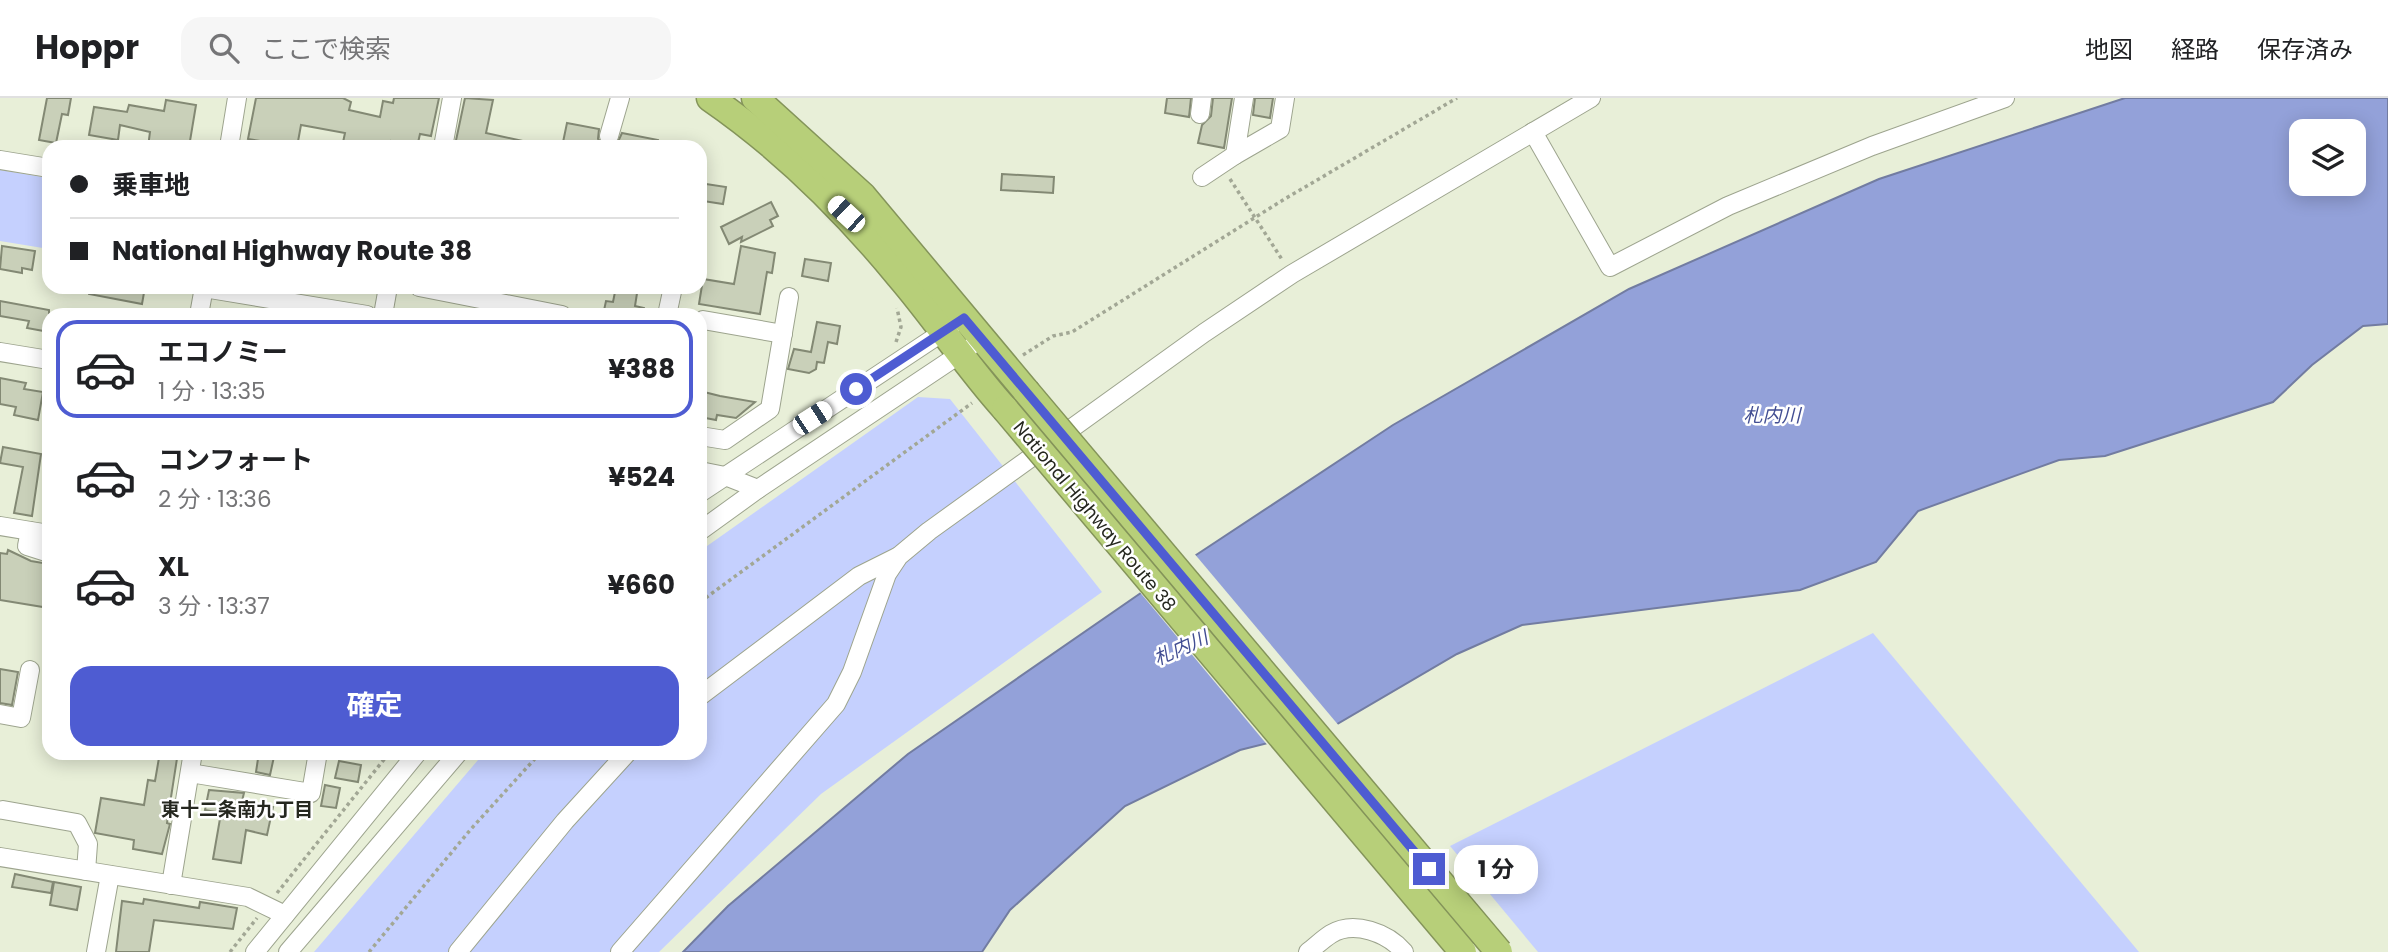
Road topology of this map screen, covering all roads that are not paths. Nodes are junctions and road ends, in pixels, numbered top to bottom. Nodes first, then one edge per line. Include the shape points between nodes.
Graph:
1 (237, 98) edge
2 (452, 98) edge
3 (620, 98) edge
4 (710, 98) edge
5 (755, 98) edge
6 (1244, 98) edge
7 (1285, 98) edge
8 (1591, 98) edge
9 (2005, 98) edge
10 (1533, 132) junction
11 (609, 136) dead end
12 (230, 140) edge
13 (444, 140) edge
14 (0, 160) edge
15 (1228, 160) junction
16 (42, 167) edge
17 (1202, 177) dead end
18 (240, 294) edge
19 (455, 294) edge
20 (789, 297) dead end
21 (325, 308) edge
22 (526, 308) edge
23 (707, 321) edge
24 (954, 325) junction
25 (783, 334) junction
26 (970, 347) junction
27 (0, 352) edge
28 (42, 359) edge
29 (707, 437) edge
30 (707, 472) edge
31 (725, 476) junction
32 (707, 488) edge
33 (758, 489) junction
34 (0, 526) edge
35 (707, 526) edge
36 (30, 531) junction
37 (42, 533) edge
38 (42, 551) edge
39 (899, 556) junction
40 (30, 670) dead end
41 (707, 691) edge
42 (0, 714) edge
43 (192, 760) edge
44 (317, 760) edge
45 (411, 760) edge
46 (452, 760) edge
47 (621, 760) edge
48 (190, 773) junction
49 (3, 810) dead end
50 (0, 857) edge
51 (86, 872) junction
52 (110, 875) junction
53 (171, 885) junction
54 (285, 915) junction
55 (96, 952) edge
56 (255, 952) edge
57 (288, 952) edge
58 (458, 952) edge
59 (620, 952) edge
60 (1308, 952) edge
61 (1404, 952) edge
62 (1463, 952) edge
63 (1499, 952) edge

1 - 12 street
2 - 13 street
3 - 11 street
4 - 24 highway, National Highway Route 38 via 744,121 846,214
5 - 24 highway, National Highway Route 38 via 863,196
6 - 15 street
7 - 15 street via 1280,128
8 - 10 street
9 - 10 street via 1872,146 1728,206 1610,267
10 - 39 street via 1292,274
14 - 16 street
15 - 17 street
18 - 21 street
19 - 22 street
20 - 25 street
23 - 25 street
24 - 26 highway, National Highway Route 38
24 - 31 street
25 - 29 street via 770,410 725,440
26 - 33 street
26 - 62 highway, National Highway Route 38, bridge via 1005,409
26 - 63 highway, National Highway Route 38, bridge via 1026,391
27 - 28 street
30 - 31 street
31 - 32 street
31 - 33 street
33 - 35 street
34 - 36 street
36 - 37 street
36 - 38 street via 27,546
39 - 41 street via 859,576
39 - 59 street via 887,574 836,704
40 - 42 street via 21,718
43 - 48 street
44 - 48 street via 311,793
45 - 54 street
46 - 57 street
47 - 58 street
48 - 53 street
49 - 51 street via 77,822 88,844
50 - 51 street
51 - 52 street
52 - 53 street
52 - 55 street
53 - 54 street via 248,897
54 - 56 street
60 - 61 street via 1333,932 1356,929 1376,932

